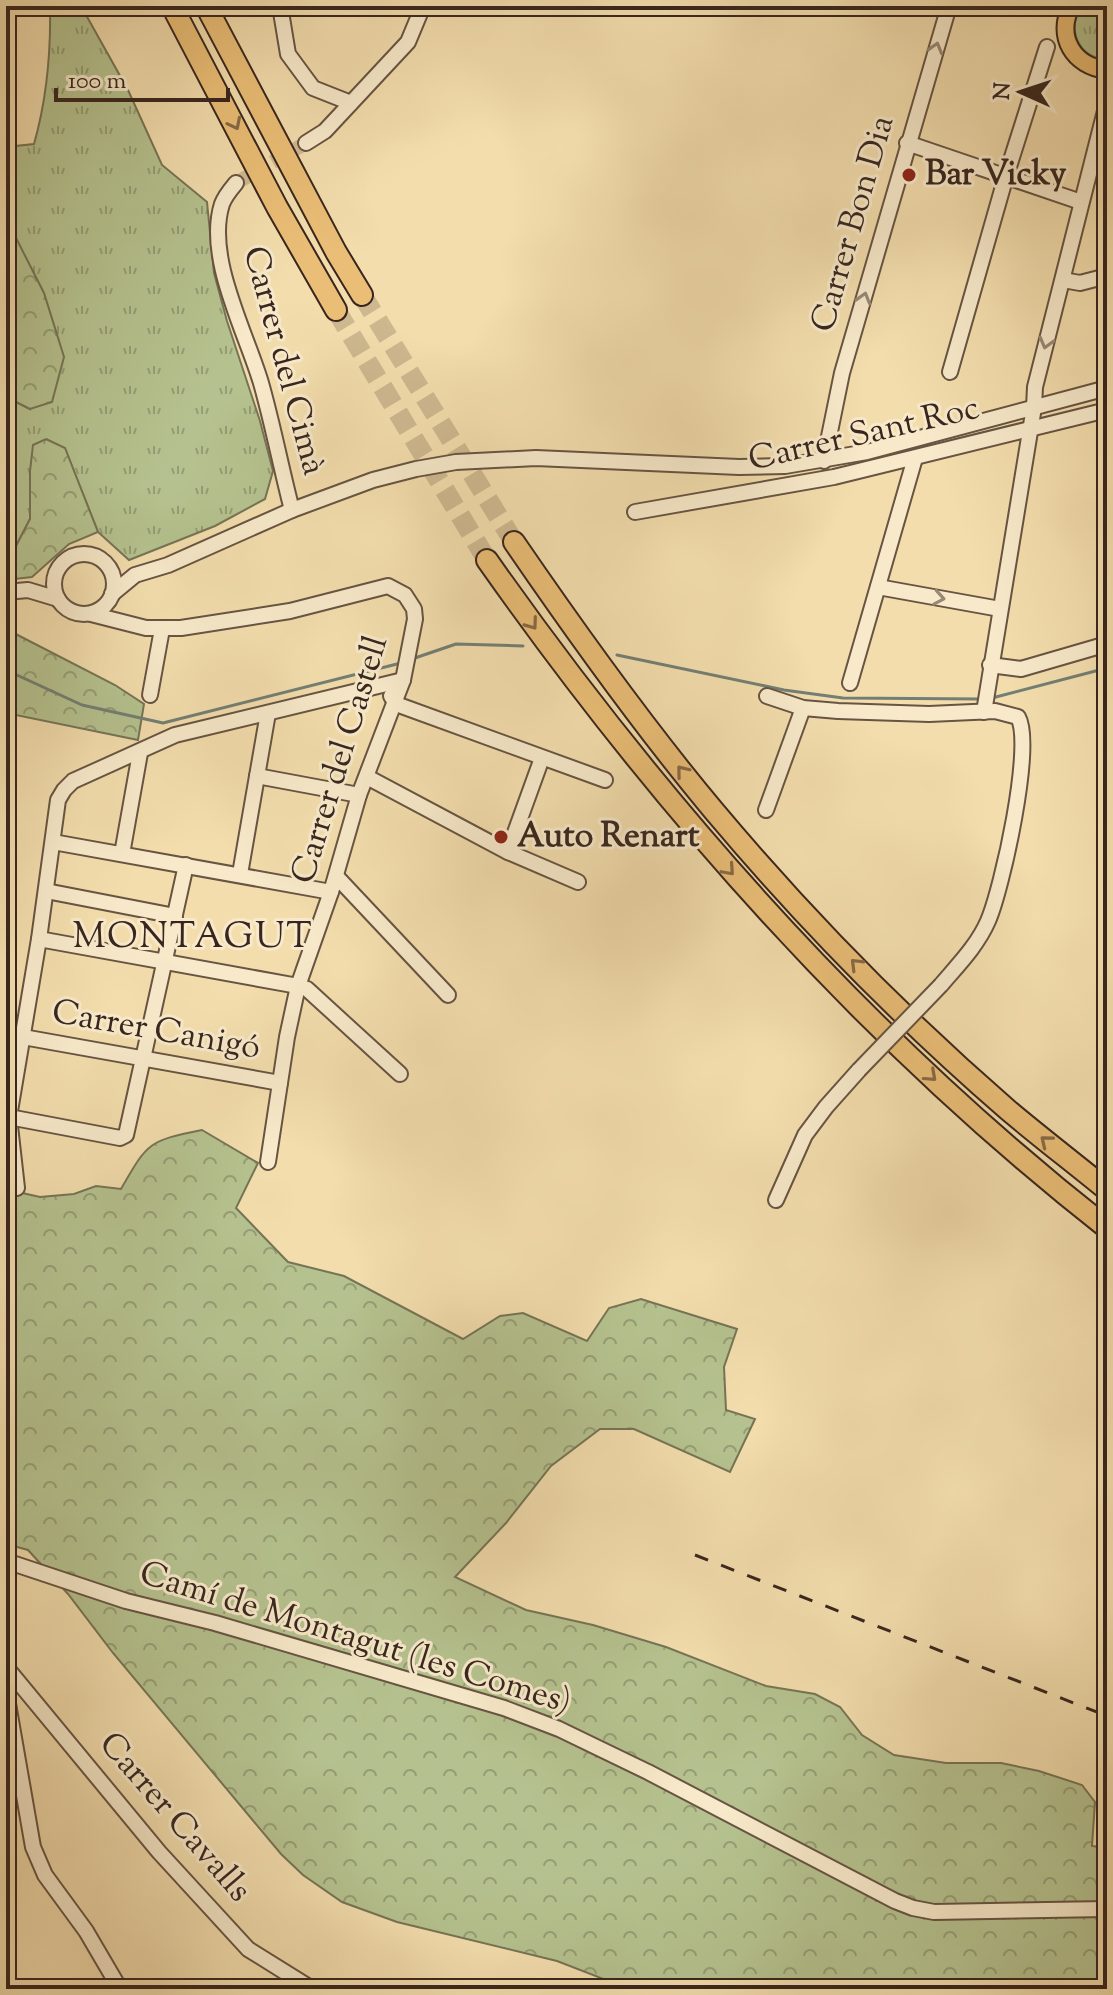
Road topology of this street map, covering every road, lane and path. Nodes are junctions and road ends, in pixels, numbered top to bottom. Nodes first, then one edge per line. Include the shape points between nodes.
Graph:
1 (172, 6) edge
2 (206, 6) edge
3 (219, 6) edge
4 (280, 6) edge
5 (423, 6) edge
6 (949, 6) edge
7 (1063, 10) edge
8 (1047, 47) dead end
9 (1107, 70) edge
10 (351, 103) junction
11 (1107, 103) edge
12 (306, 143) tunnel mouth
13 (907, 143) junction
14 (1006, 176) junction
15 (236, 183) tunnel mouth
16 (1081, 202) junction
17 (324, 229) junction
18 (1107, 276) edge
19 (1063, 280) junction
20 (362, 295) tunnel mouth
21 (336, 310) tunnel mouth
22 (950, 372) dead end
23 (1107, 388) edge
24 (1034, 407) junction
25 (1107, 410) edge
26 (1031, 427) junction
27 (915, 458) junction
28 (824, 461) junction
29 (292, 510) junction
30 (635, 512) dead end
31 (514, 542) tunnel mouth
32 (487, 560) tunnel mouth
33 (107, 565) junction
34 (56, 571) junction
35 (135, 575) junction
36 (878, 587) junction
37 (28, 590) junction
38 (6, 592) edge
39 (111, 597) junction
40 (58, 599) junction
41 (1000, 609) junction
42 (91, 614) junction
43 (116, 618) junction
44 (162, 629) junction
45 (1107, 644) edge
46 (990, 665) junction
47 (406, 668) junction
48 (850, 683) dead end
49 (385, 685) junction
50 (150, 695) dead end
51 (767, 696) dead end
52 (396, 704) junction
53 (803, 708) junction
54 (984, 712) junction
55 (268, 713) junction
56 (140, 753) junction
57 (542, 758) junction
58 (257, 776) junction
59 (367, 777) junction
60 (605, 780) dead end
61 (359, 795) junction
62 (766, 810) dead end
63 (53, 842) junction
64 (508, 852) junction
65 (122, 854) junction
66 (186, 865) junction
67 (240, 874) junction
68 (336, 876) junction
69 (578, 882) dead end
70 (46, 891) junction
71 (331, 892) junction
72 (175, 916) junction
73 (39, 939) junction
74 (165, 962) junction
75 (298, 986) junction
76 (448, 995) dead end
77 (23, 1037) junction
78 (143, 1060) junction
79 (400, 1074) dead end
80 (280, 1083) junction
81 (9, 1117) junction
82 (268, 1162) dead end
83 (17, 1188) dead end
84 (1107, 1190) edge
85 (776, 1200) dead end
86 (1107, 1228) edge
87 (6, 1561) edge
88 (6, 1667) edge
89 (6, 1692) edge
90 (1107, 1909) edge
91 (120, 1989) edge
92 (312, 1989) edge

1 -> 21 highway
2 - 17 highway
3 - 17 highway
4 - 10 street via 288,54 313,88
5 - 10 street via 408,42
13 -> 6 street, Carrer Bon Dia
7 - 9 main road via 1070,50 1095,69
8 - 14 street
10 - 12 street
11 - 16 street
13 - 14 street
28 -> 13 street, Carrer Bon Dia via 842,373
14 - 16 street
14 - 22 street
15 - 29 street, Carrer del Cimà via 223,201 218,230 225,281 261,382
16 - 19 street
17 - 20 highway
18 - 19 street via 1080,283
19 -> 24 street
23 - 24 street
24 - 26 street
24 - 28 street
25 - 26 street, Carrer Sant Roc
26 - 27 street, Carrer Sant Roc
26 - 41 street
27 - 30 street, Carrer Sant Roc
27 - 36 street
28 - 29 street via 739,467 493,459 416,469
29 - 35 street
84 -> 31 highway via 1006,1108 817,925 667,752
32 -> 86 highway via 575,683 753,896 899,1047
33 - 34 street via 80,554
33 - 35 street
33 - 39 street via 114,581
34 - 37 street
34 - 40 street
35 - 39 street
36 -> 41 street
36 - 48 street
37 - 38 street
37 - 40 street
39 - 42 street
39 - 43 street
40 - 42 street via 74,613
41 - 46 street
42 - 43 street
43 - 44 street
44 - 47 street, Carrer del Castell via 290,611 393,587 414,609
44 - 50 street
45 - 46 street via 1021,669
46 - 54 street
47 - 49 street
47 - 52 street, Carrer del Castell
49 - 52 street
49 - 55 street
51 - 53 street
52 - 57 street
52 - 59 street, Carrer del Castell
53 - 54 street
53 - 62 street
54 - 85 street, bridge via 1018,717 1023,726 999,893 987,924 941,985 826,1107 805,1135
55 - 56 street via 175,735
55 - 58 street
56 - 63 street via 73,781 64,790
56 - 65 street
57 - 60 street
57 - 64 street
58 - 61 street
58 - 67 street
59 - 61 street, Carrer del Castell
59 - 64 street
61 - 68 street, Carrer del Castell
63 - 65 street
63 - 70 street
64 - 69 street
65 - 66 street
66 - 67 street
66 - 72 street
67 - 71 street
68 - 71 street, Carrer del Castell
68 - 76 street
70 - 72 street
70 - 73 street
71 - 75 street, Carrer del Castell
72 - 74 street
73 - 74 street
73 - 77 street
74 - 75 street
74 - 78 street
75 - 79 street
75 - 80 street, Carrer del Castell
77 - 78 street, Carrer Canigó
77 - 81 street
78 - 80 street, Carrer Canigó
78 - 81 street via 126,1135 120,1138
80 - 82 street, Carrer del Castell
81 - 83 street
87 - 90 street, Camí de Montagut (les Comes) via 546,1724 913,1908
88 - 92 street, Carrer Cavalls via 159,1852 248,1949
89 - 91 street via 33,1847 45,1875

